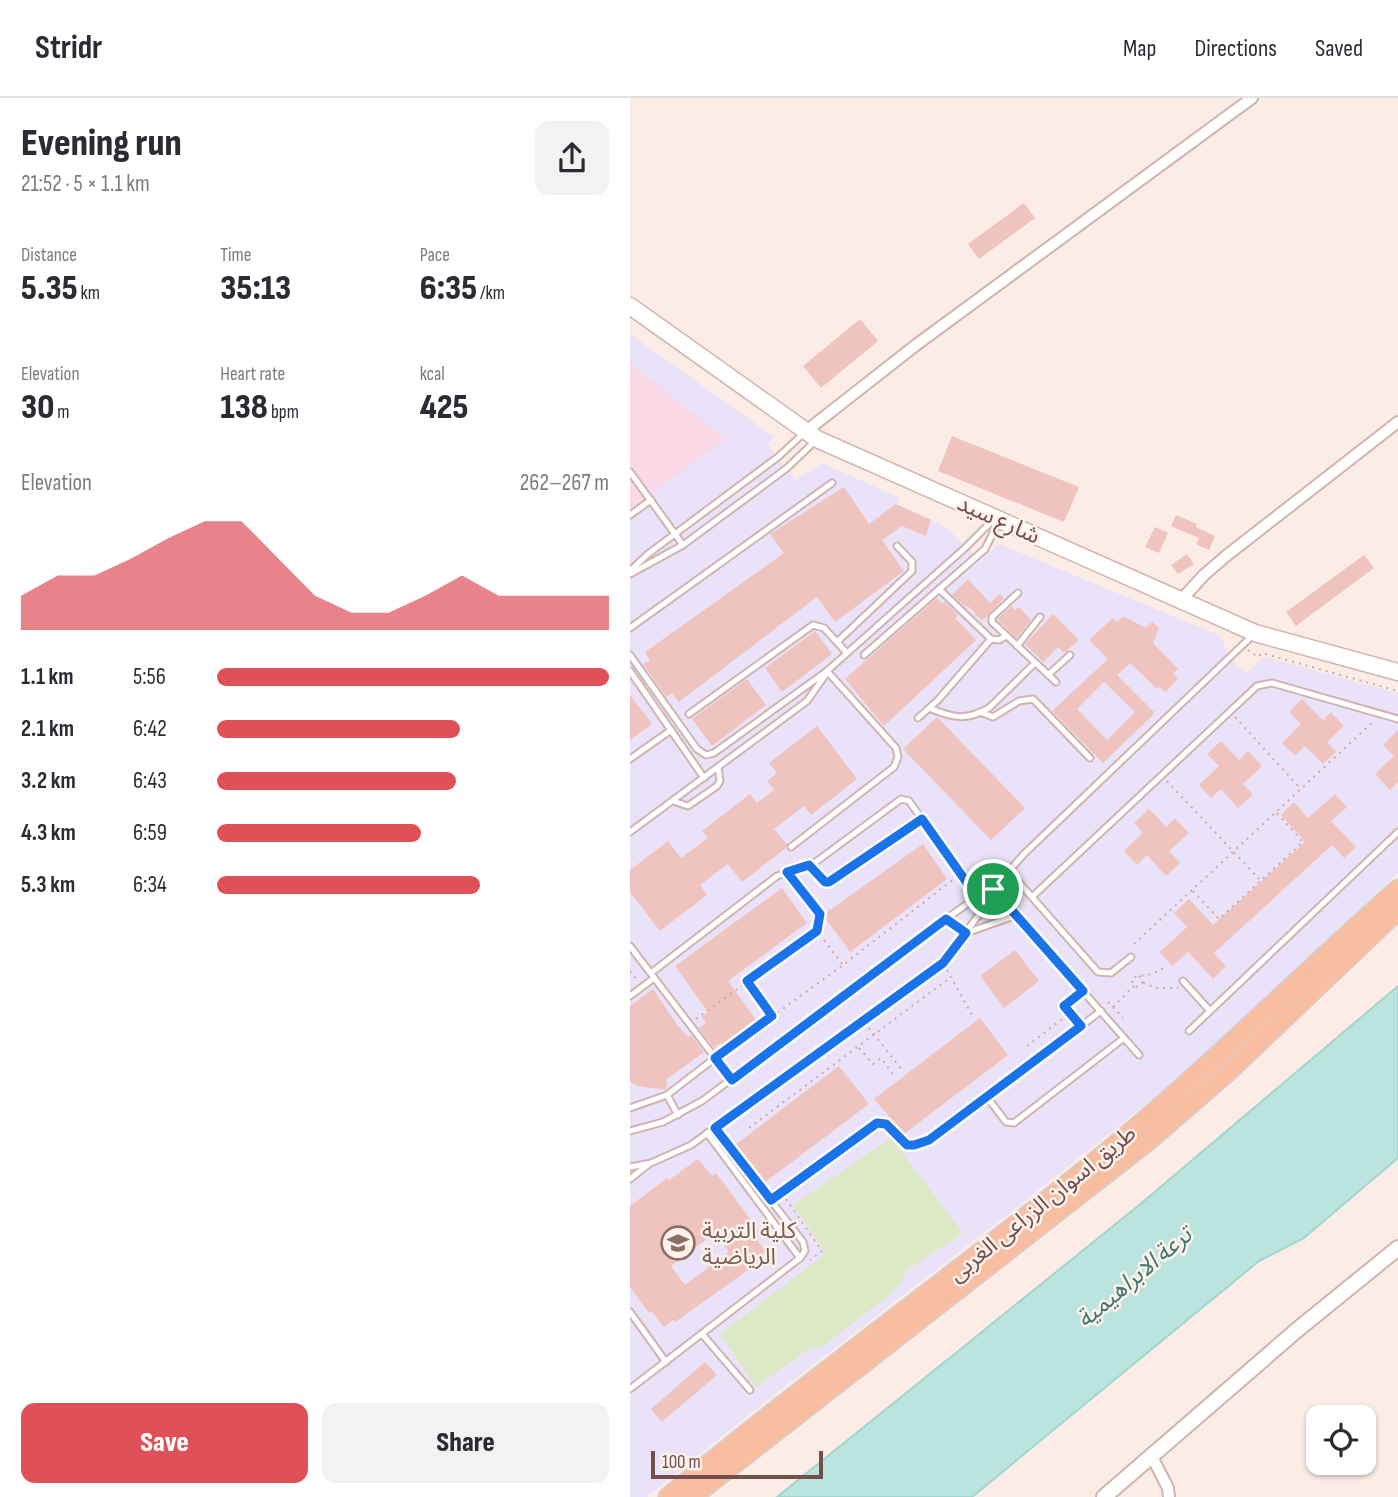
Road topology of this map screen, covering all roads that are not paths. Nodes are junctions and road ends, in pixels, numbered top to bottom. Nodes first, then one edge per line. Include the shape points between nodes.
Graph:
1 (1252, 98) edge
2 (630, 306) edge
3 (1398, 422) edge
4 (811, 436) junction
5 (761, 470) junction
6 (630, 472) edge
7 (770, 481) junction
8 (832, 483) dead end
9 (651, 500) junction
10 (708, 510) junction
11 (630, 515) edge
12 (997, 518) junction
13 (716, 520) junction
14 (675, 534) junction
15 (683, 545) junction
16 (897, 546) dead end
17 (630, 572) edge
18 (939, 589) junction
19 (1017, 593) dead end
20 (1182, 599) junction
21 (1040, 617) dead end
22 (630, 628) edge
23 (1255, 632) junction
24 (1006, 636) junction
25 (991, 639) junction
26 (837, 642) junction
27 (1017, 646) junction
28 (847, 653) junction
29 (630, 655) edge
30 (864, 655) dead end
31 (1070, 655) dead end
32 (1035, 663) junction
33 (630, 671) edge
34 (827, 671) junction
35 (1398, 672) edge
36 (1048, 675) junction
37 (1056, 682) dead end
38 (929, 708) junction
39 (980, 712) junction
40 (689, 714) dead end
41 (918, 718) dead end
42 (1398, 719) edge
43 (671, 730) junction
44 (1090, 758) dead end
45 (630, 760) edge
46 (719, 767) junction
47 (704, 778) junction
48 (673, 801) junction
49 (922, 819) junction
50 (630, 832) edge
51 (1398, 832) edge
52 (791, 847) dead end
53 (809, 865) junction
54 (1009, 871) junction
55 (993, 889) junction
56 (1398, 889) edge
57 (977, 897) junction
58 (1032, 897) junction
59 (1398, 910) edge
60 (1017, 915) junction
61 (946, 919) junction
62 (966, 933) junction
63 (630, 946) edge
64 (1131, 957) dead end
65 (652, 976) junction
66 (1184, 983) road end
67 (630, 996) edge
68 (1101, 1011) junction
69 (1210, 1011) junction
70 (1189, 1031) dead end
71 (1124, 1038) junction
72 (1139, 1055) dead end
73 (715, 1058) junction
74 (732, 1080) junction
75 (667, 1095) junction
76 (987, 1097) junction
77 (630, 1108) edge
78 (678, 1115) junction
79 (715, 1128) junction
80 (630, 1131) edge
81 (707, 1133) junction
82 (651, 1163) junction
83 (630, 1167) edge
84 (630, 1179) edge
85 (771, 1200) junction
86 (1398, 1248) edge
87 (800, 1258) junction
88 (630, 1312) edge
89 (702, 1334) junction
90 (666, 1362) junction
91 (630, 1389) edge
92 (750, 1390) dead end
93 (1152, 1457) junction
94 (668, 1497) edge
95 (692, 1497) edge
96 (1104, 1497) edge
97 (1169, 1497) edge

1 - 4 street via 907,352 823,420
2 - 4 main road, شارع سيد
3 - 20 street via 1226,556
4 - 5 lane
4 - 7 lane
4 - 12 main road, شارع سيد
5 - 7 lane
5 - 10 lane
6 - 9 lane
7 - 13 lane
8 - 22 lane
9 - 11 lane
9 - 14 lane
10 - 13 lane
10 - 14 lane
12 - 18 lane via 985,549
12 - 20 main road, شارع سيد
12 - 28 lane
13 - 15 lane
14 - 15 lane
14 - 17 lane
15 - 17 lane
16 - 26 lane via 912,562 912,571
18 - 25 lane
18 - 30 lane
19 - 24 lane via 992,618
20 - 23 main road, شارع سيد
21 - 27 lane
23 - 35 main road, شارع سيد
23 - 54 lane
24 - 25 lane
24 - 27 lane
25 - 38 lane
26 - 28 lane
26 - 40 lane via 820,625 809,626
27 - 32 lane
28 - 34 lane
29 - 34 lane via 697,749 706,755
31 - 36 lane
32 - 36 lane
32 - 39 lane
33 - 43 lane
34 - 46 lane via 807,701
34 - 52 lane via 896,748 897,762
36 - 37 lane
38 - 39 lane via 951,717
38 - 41 lane
39 - 44 lane via 993,717 1020,701 1033,699
42 - 58 lane via 1272,682 1257,686
43 - 45 lane
43 - 47 lane
46 - 47 lane
46 - 48 lane via 718,786 691,806
47 - 48 lane
48 - 50 lane
49 - 53 lane via 829,882
49 - 53 lane via 909,801 901,799
49 - 57 lane
51 - 69 lane
53 - 65 lane via 777,876
54 - 55 lane
54 - 58 lane
55 - 57 lane
55 - 60 lane
55 - 62 lane
56 - 94 main road, طريق اسوان الزراعى الغربى via 1208,1066 1103,1156
57 - 61 lane
58 - 64 lane via 1098,972 1111,973
59 - 95 main road, طريق اسوان الزراعى الغربى via 1229,1071 1147,1142
60 - 62 lane
60 - 68 lane
61 - 62 lane
61 - 74 lane
62 - 79 lane via 943,963
63 - 65 lane
65 - 67 lane
65 - 73 lane
66 - 69 lane
68 - 71 lane
68 - 76 lane
69 - 70 lane
71 - 72 lane
71 - 76 lane via 1014,1123 1006,1122
73 - 74 lane
73 - 75 lane
74 - 78 lane
75 - 77 lane
75 - 78 lane
76 - 85 lane via 919,1144 907,1145 886,1124 874,1124
78 - 80 lane
79 - 81 lane
79 - 85 lane
81 - 82 lane
81 - 87 lane
82 - 83 lane
82 - 84 lane
85 - 87 lane via 803,1242 805,1251
86 - 93 street
87 - 89 lane
88 - 90 lane
89 - 90 lane
89 - 92 lane
90 - 91 lane
93 - 96 street
93 - 97 street

